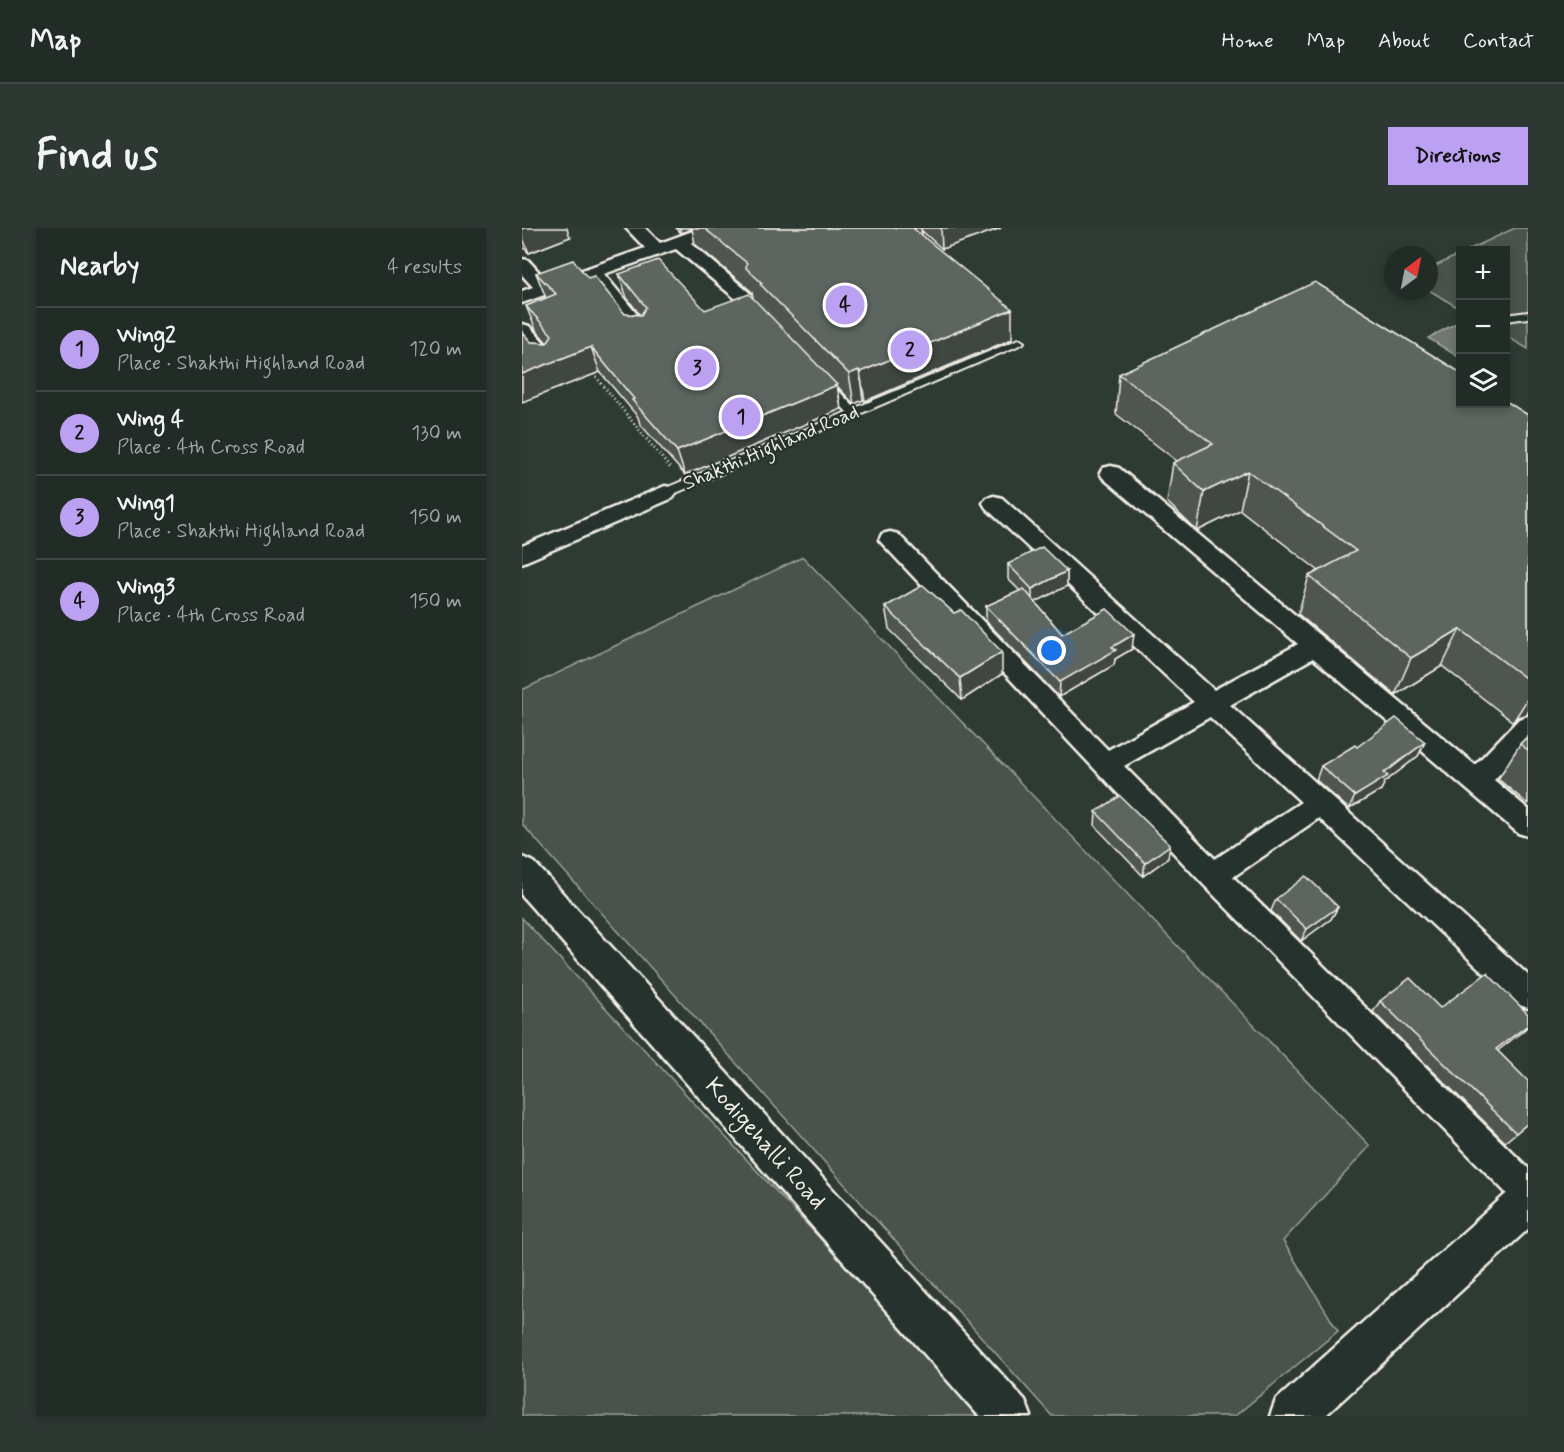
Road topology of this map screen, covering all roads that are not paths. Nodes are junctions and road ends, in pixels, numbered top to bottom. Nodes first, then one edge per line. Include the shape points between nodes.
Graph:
1 (635, 228) edge
2 (718, 228) edge
3 (679, 243) junction
4 (657, 250) junction
5 (522, 264) edge
6 (593, 272) junction
7 (544, 288) junction
8 (743, 296) edge
9 (522, 297) edge
10 (1528, 315) edge
11 (1510, 317) edge
12 (522, 330) edge
13 (642, 333) edge
14 (1019, 342) dead end
15 (550, 362) edge
16 (818, 377) edge
17 (854, 413) junction
18 (1110, 473) dead end
19 (665, 493) joint
20 (994, 503) dead end
21 (890, 540) dead end
22 (522, 555) edge
23 (1314, 646) junction
24 (1212, 703) junction
25 (1528, 726) edge
26 (1105, 764) junction
27 (1476, 782) junction
28 (1320, 802) junction
29 (1528, 825) edge
30 (522, 872) edge
31 (1213, 875) junction
32 (1528, 994) edge
33 (1528, 1191) edge
34 (1528, 1201) edge
35 (1008, 1416) edge
36 (1292, 1416) edge

1 - 4 street
2 - 3 street
3 - 4 street
3 - 8 street
4 - 6 street
5 - 7 street
6 - 7 street
6 - 13 street
7 - 9 street
10 - 11 lane
12 - 15 street
14 - 17 lane, Shakthi Highland Road
16 - 17 lane
17 - 19 lane, Shakthi Highland Road
18 - 23 street
19 - 22 street, Shakthi Highland Road
20 - 24 street
21 - 26 street
23 - 24 street
23 - 27 street
24 - 26 street
24 - 28 street
25 - 27 street
26 - 31 street
27 - 29 street
28 - 31 street
28 - 32 street
30 - 35 street, Kodigehalli Road
31 - 33 street
34 - 36 street

